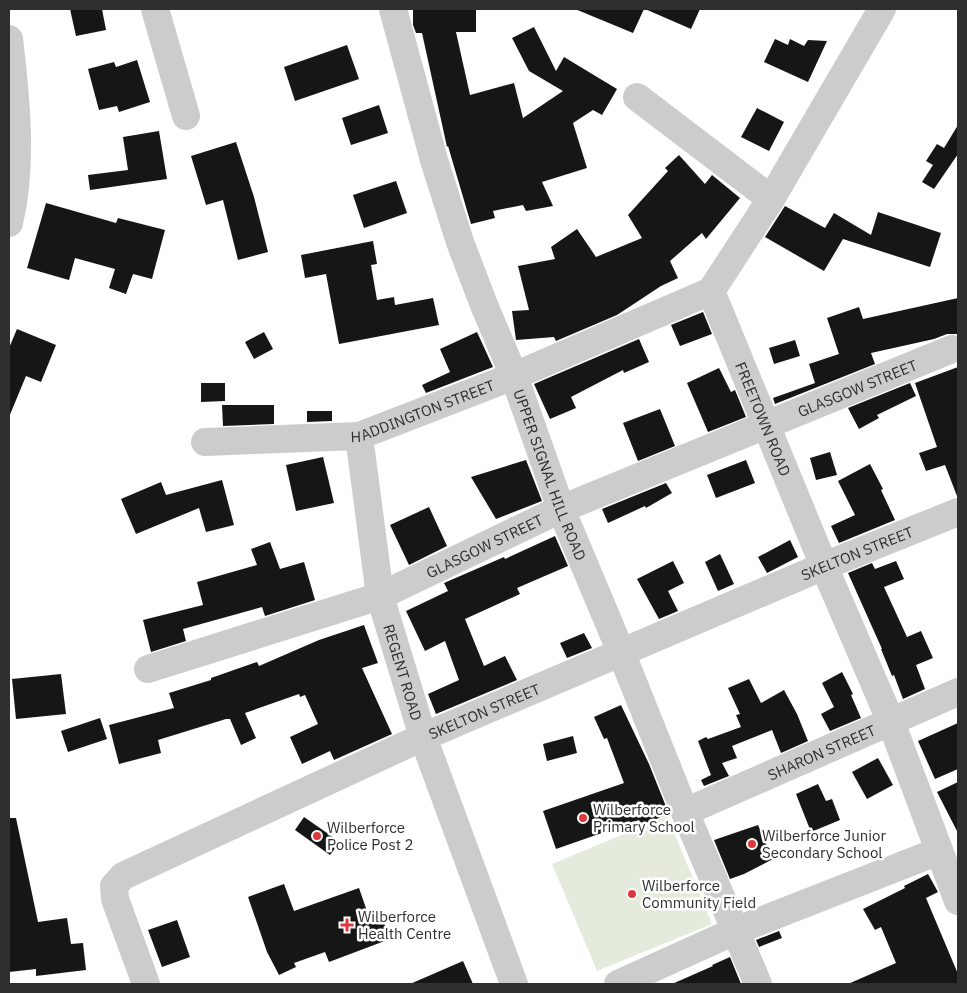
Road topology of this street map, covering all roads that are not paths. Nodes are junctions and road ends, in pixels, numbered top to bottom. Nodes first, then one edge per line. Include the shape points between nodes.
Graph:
1 (155, 9) edge
2 (393, 9) edge
3 (882, 9) edge
4 (9, 39) edge
5 (637, 96) dead end
6 (186, 116) dead end
7 (771, 199) junction
8 (9, 222) edge
9 (711, 291) junction
10 (952, 349) dead end
11 (514, 376) junction
12 (766, 424) junction
13 (359, 436) junction
14 (205, 442) dead end
15 (561, 509) junction
16 (958, 512) edge
17 (824, 566) junction
18 (380, 596) junction
19 (621, 652) junction
20 (148, 669) dead end
21 (958, 692) edge
22 (891, 722) junction
23 (423, 737) junction
24 (685, 812) junction
25 (939, 851) junction
26 (958, 901) edge
27 (735, 930) junction
28 (146, 984) edge
29 (514, 984) edge
30 (618, 984) edge
31 (758, 984) edge

1 - 6 street
2 - 11 street, UPPER SIGNAL HILL ROAD via 460,242
3 - 7 street
4 - 8 street via 17,134
5 - 7 street
7 - 9 street
9 - 11 street, HADDINGTON STREET
9 - 12 street, FREETOWN ROAD
10 - 12 street, GLASGOW STREET
11 - 13 street, HADDINGTON STREET
11 - 15 street, UPPER SIGNAL HILL ROAD
12 - 15 street, GLASGOW STREET
12 - 17 street, FREETOWN ROAD
13 - 14 street, HADDINGTON STREET
13 - 18 street, REGENT ROAD
15 - 18 street, GLASGOW STREET
15 - 19 street, UPPER SIGNAL HILL ROAD
16 - 17 street, SKELTON STREET
17 - 19 street, SKELTON STREET
17 - 22 street, FREETOWN ROAD
18 - 20 street, GLASGOW STREET
18 - 23 street, REGENT ROAD
19 - 23 street, SKELTON STREET
19 - 24 street, UPPER SIGNAL HILL ROAD
21 - 22 street, SHARON STREET
22 - 24 street, SHARON STREET
22 - 25 street, FREETOWN ROAD
23 - 28 street, SKELTON STREET via 123,876 114,886 115,899
23 - 29 street, REGENT ROAD
24 - 27 street, UPPER SIGNAL HILL ROAD
25 - 26 street, FREETOWN ROAD
25 - 27 street
27 - 30 street
27 - 31 street, UPPER SIGNAL HILL ROAD

